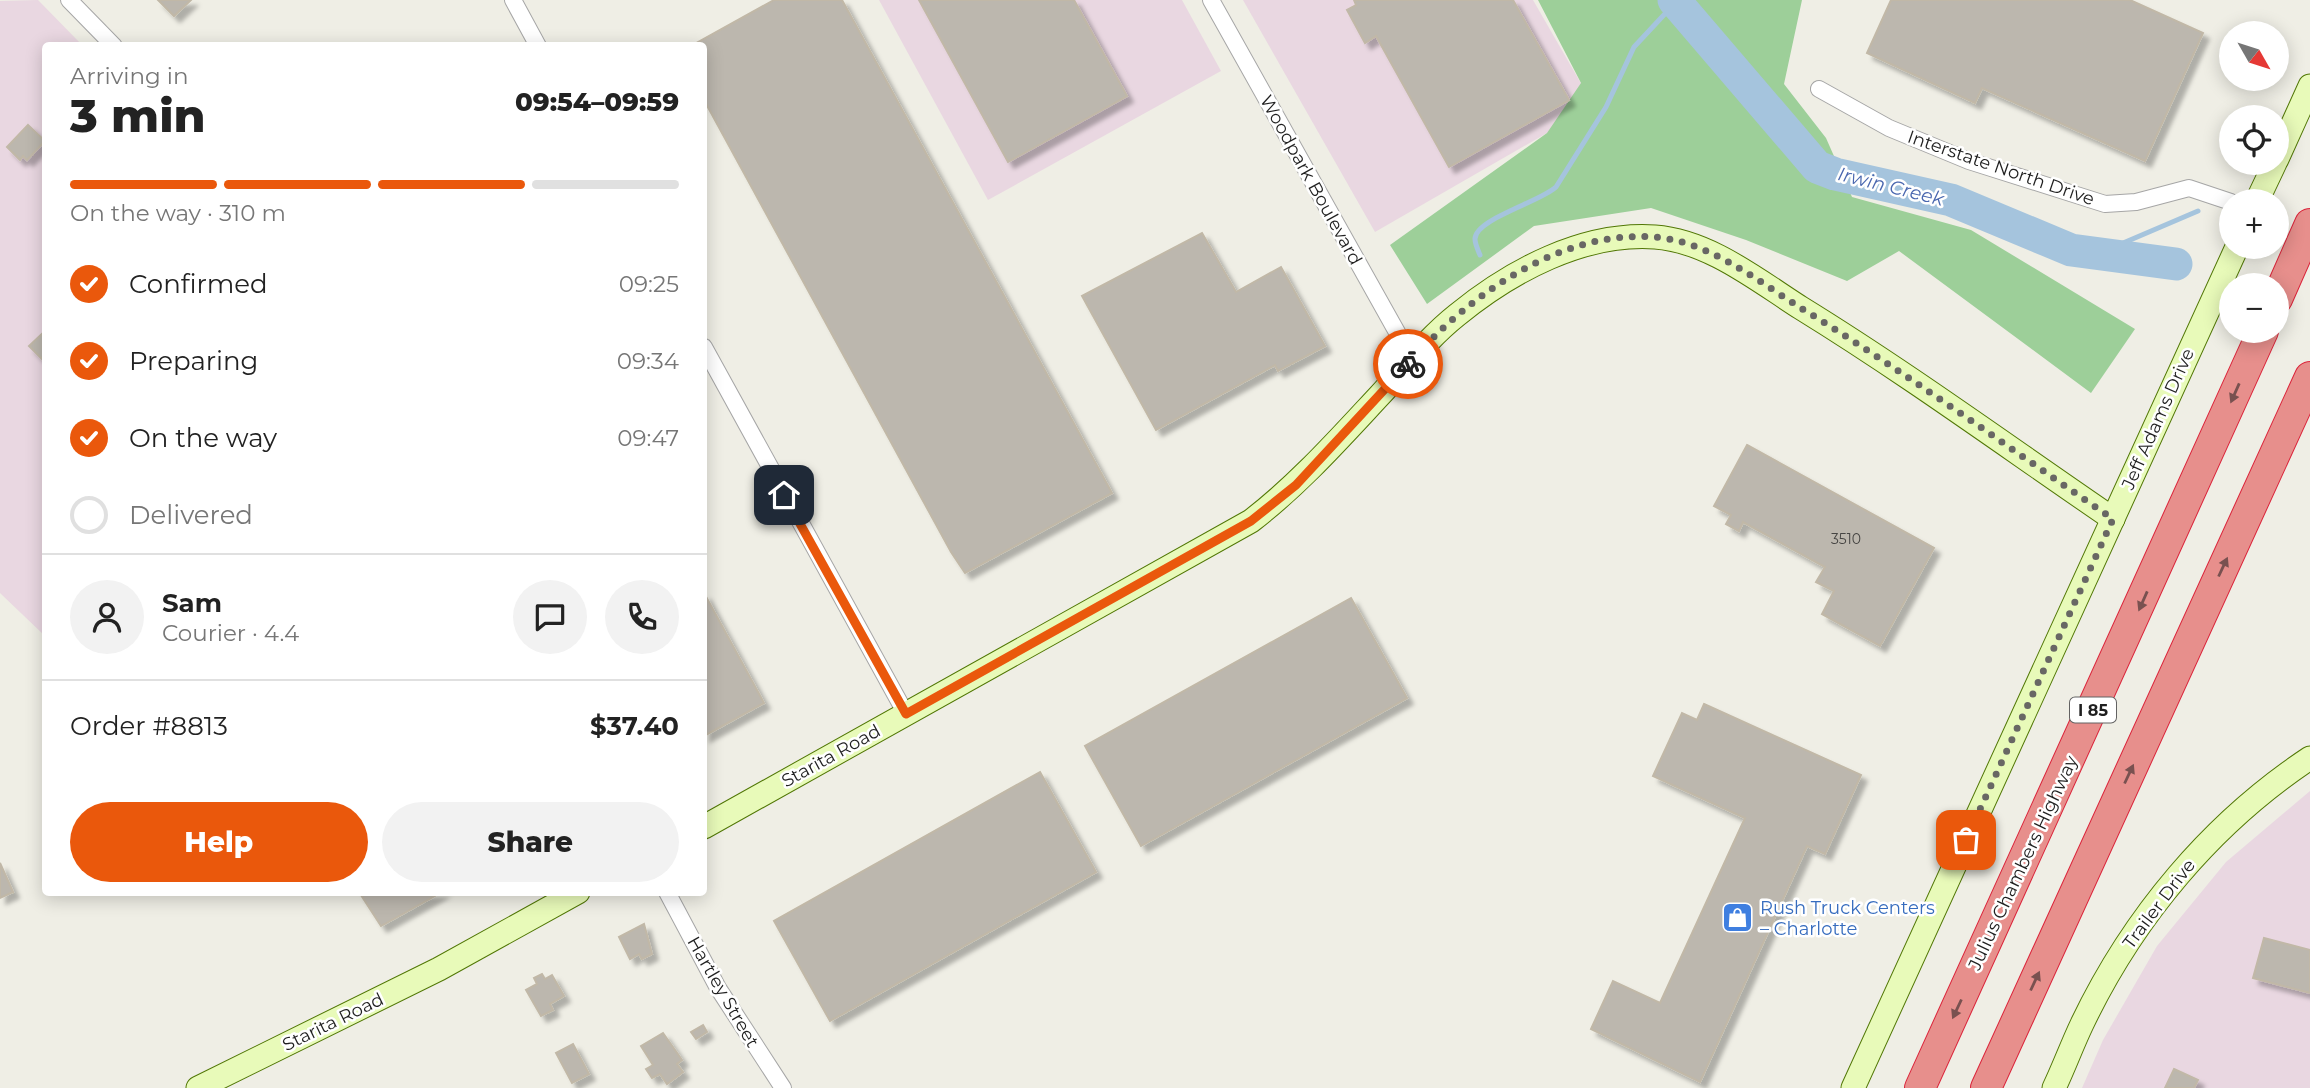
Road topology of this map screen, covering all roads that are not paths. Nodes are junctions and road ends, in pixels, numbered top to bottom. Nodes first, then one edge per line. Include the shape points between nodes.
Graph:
1 (69, 0) edge
2 (513, 0) edge
3 (1210, 0) edge
4 (110, 42) edge
5 (536, 42) edge
6 (2310, 86) edge
7 (1819, 89) dead end
8 (2289, 132) edge
9 (2219, 198) edge
10 (2310, 224) edge
11 (2232, 259) edge
12 (2288, 273) edge
13 (2258, 343) edge
14 (707, 352) edge
15 (1412, 359) junction
16 (2310, 377) edge
17 (2113, 519) junction
18 (906, 714) junction
19 (2310, 758) edge
20 (707, 825) edge
21 (571, 896) edge
22 (669, 896) edge
23 (198, 1088) edge
24 (783, 1088) edge
25 (1853, 1088) edge
26 (1920, 1088) edge
27 (1986, 1088) edge
28 (2054, 1088) edge

1 - 4 street
2 - 5 street
3 - 15 street, Woodpark Boulevard
6 - 8 street
7 - 9 street, Interstate North Drive via 1889,128 1969,161 2082,198 2105,204 2136,202 2189,188
10 - 12 highway
11 - 17 street, Jeff Adams Drive
13 -> 26 highway, Julius Chambers Highway / I 85
14 - 18 street
15 - 17 street, Starita Road via 1486,292 1554,255 1625,237 1669,239 1725,260 1872,352
15 - 18 street, Starita Road via 1296,485 1251,521
27 -> 16 highway
17 - 25 street, Jeff Adams Drive
18 - 20 street, Starita Road
19 - 28 street, Trailer Drive via 2222,828 2151,909 2083,1023
21 - 23 street, Starita Road via 439,969
22 - 24 street, Hartley Street via 718,988

